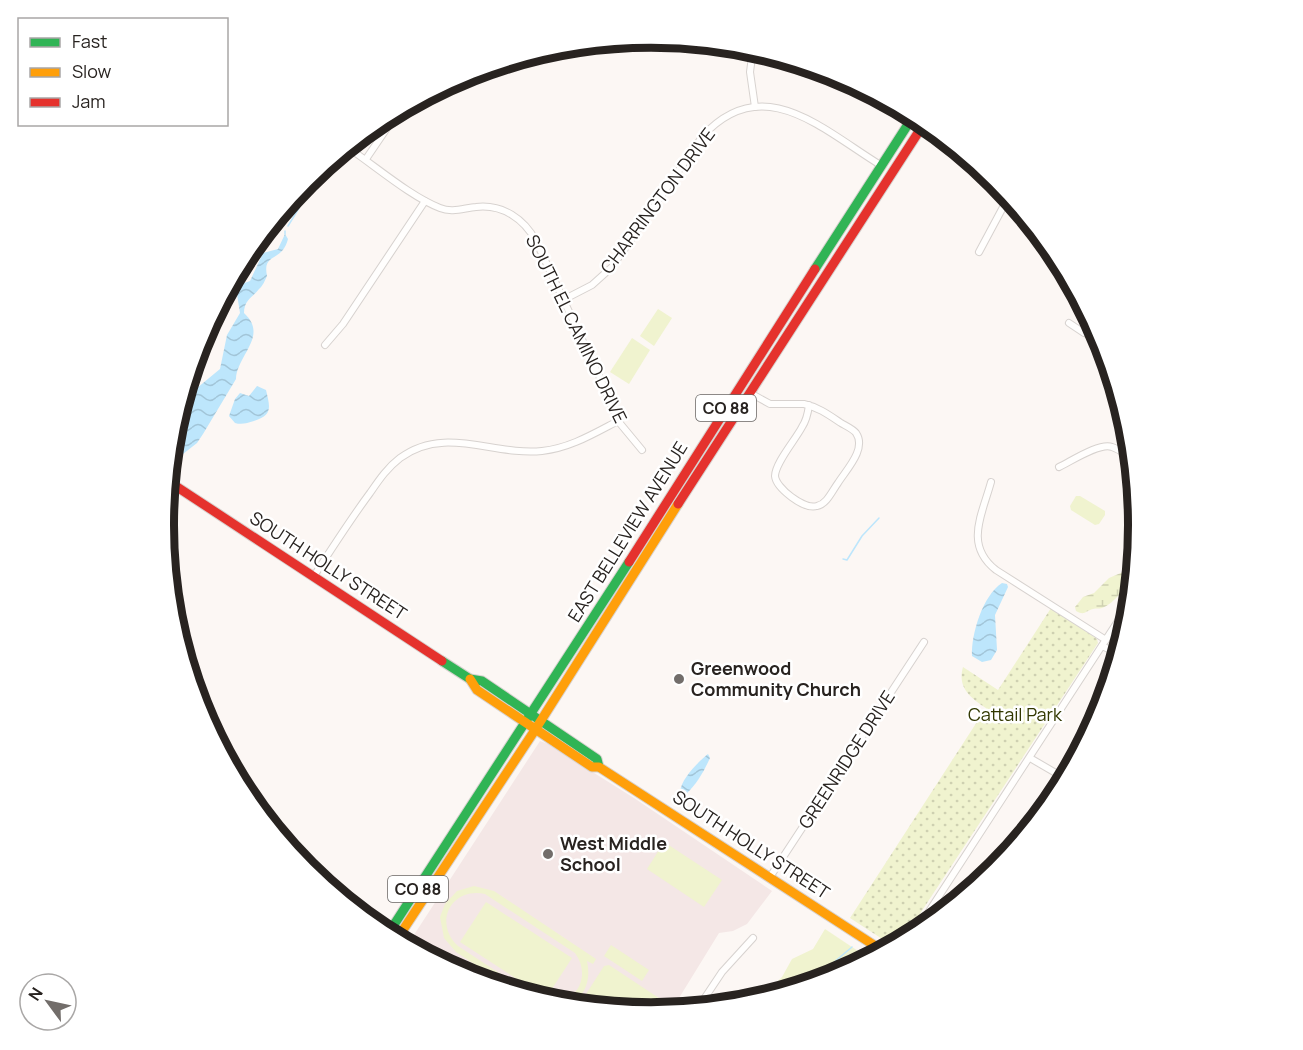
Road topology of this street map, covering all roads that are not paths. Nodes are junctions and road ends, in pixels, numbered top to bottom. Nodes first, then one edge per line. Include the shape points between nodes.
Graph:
1 (752, 59) edge
2 (755, 107) junction
3 (909, 123) edge
4 (388, 127) edge
5 (920, 130) edge
6 (355, 152) edge
7 (366, 159) junction
8 (882, 166) junction
9 (425, 201) junction
10 (1005, 204) edge
11 (980, 252) dead end
12 (563, 300) junction
13 (1068, 322) dead end
14 (1089, 335) edge
15 (325, 345) dead end
16 (750, 393) junction
17 (809, 405) junction
18 (618, 421) junction
19 (642, 450) dead end
20 (1122, 453) edge
21 (1059, 467) dead end
22 (991, 483) dead end
23 (177, 487) edge
24 (314, 576) junction
25 (1118, 621) edge
26 (924, 642) dead end
27 (1104, 643) junction
28 (1112, 649) edge
29 (470, 679) junction
30 (532, 714) junction
31 (541, 720) junction
32 (526, 724) junction
33 (535, 730) junction
34 (1030, 758) junction
35 (599, 767) junction
36 (1058, 774) edge
37 (770, 877) junction
38 (927, 914) edge
39 (393, 926) edge
40 (402, 931) edge
41 (753, 938) dead end
42 (875, 946) edge
43 (704, 999) edge

1 - 2 street
2 - 8 street, CHARRINGTON DRIVE via 795,112
2 - 12 street, CHARRINGTON DRIVE via 730,114 709,129 612,267 592,285
3 - 8 main road, EAST BELLEVIEW AVENUE / CO 88
4 - 7 street
5 - 16 main road, EAST BELLEVIEW AVENUE / CO 88
6 - 7 street, SOUTH EL CAMINO DRIVE
7 - 9 street, SOUTH EL CAMINO DRIVE
8 - 30 main road, EAST BELLEVIEW AVENUE / CO 88
9 - 12 street, SOUTH EL CAMINO DRIVE via 447,210 494,208 520,220 536,241
9 - 15 street
10 - 11 street
12 - 18 street, SOUTH EL CAMINO DRIVE
13 - 14 street
16 - 17 street via 770,404
16 - 31 main road, EAST BELLEVIEW AVENUE / CO 88
17 - 17 street via 854,431 859,444 826,500 811,507 781,489 775,478 777,466 803,426
18 - 19 street, SOUTH EL CAMINO DRIVE
18 - 24 street via 572,445 553,449 513,451 456,441 412,450 387,470
20 - 21 street via 1106,446
22 - 27 street via 977,532 982,556 996,570
23 - 24 main road, SOUTH HOLLY STREET
24 - 29 main road, SOUTH HOLLY STREET
25 - 27 street
26 - 37 street, GREENRIDGE DRIVE
27 - 28 street
27 - 34 street
29 - 30 main road, SOUTH HOLLY STREET via 482,681
29 - 32 main road, SOUTH HOLLY STREET via 477,690
30 - 31 main road, SOUTH HOLLY STREET
30 - 32 main road, EAST BELLEVIEW AVENUE / CO 88
31 - 33 main road, EAST BELLEVIEW AVENUE / CO 88
31 - 35 main road, SOUTH HOLLY STREET via 597,759
32 - 33 main road, SOUTH HOLLY STREET
32 - 39 main road, EAST BELLEVIEW AVENUE / CO 88
33 - 35 main road, SOUTH HOLLY STREET via 592,767
33 - 40 main road, EAST BELLEVIEW AVENUE / CO 88
34 - 36 street
34 - 38 street
35 - 37 main road, SOUTH HOLLY STREET
37 - 42 main road, SOUTH HOLLY STREET
41 - 43 street

